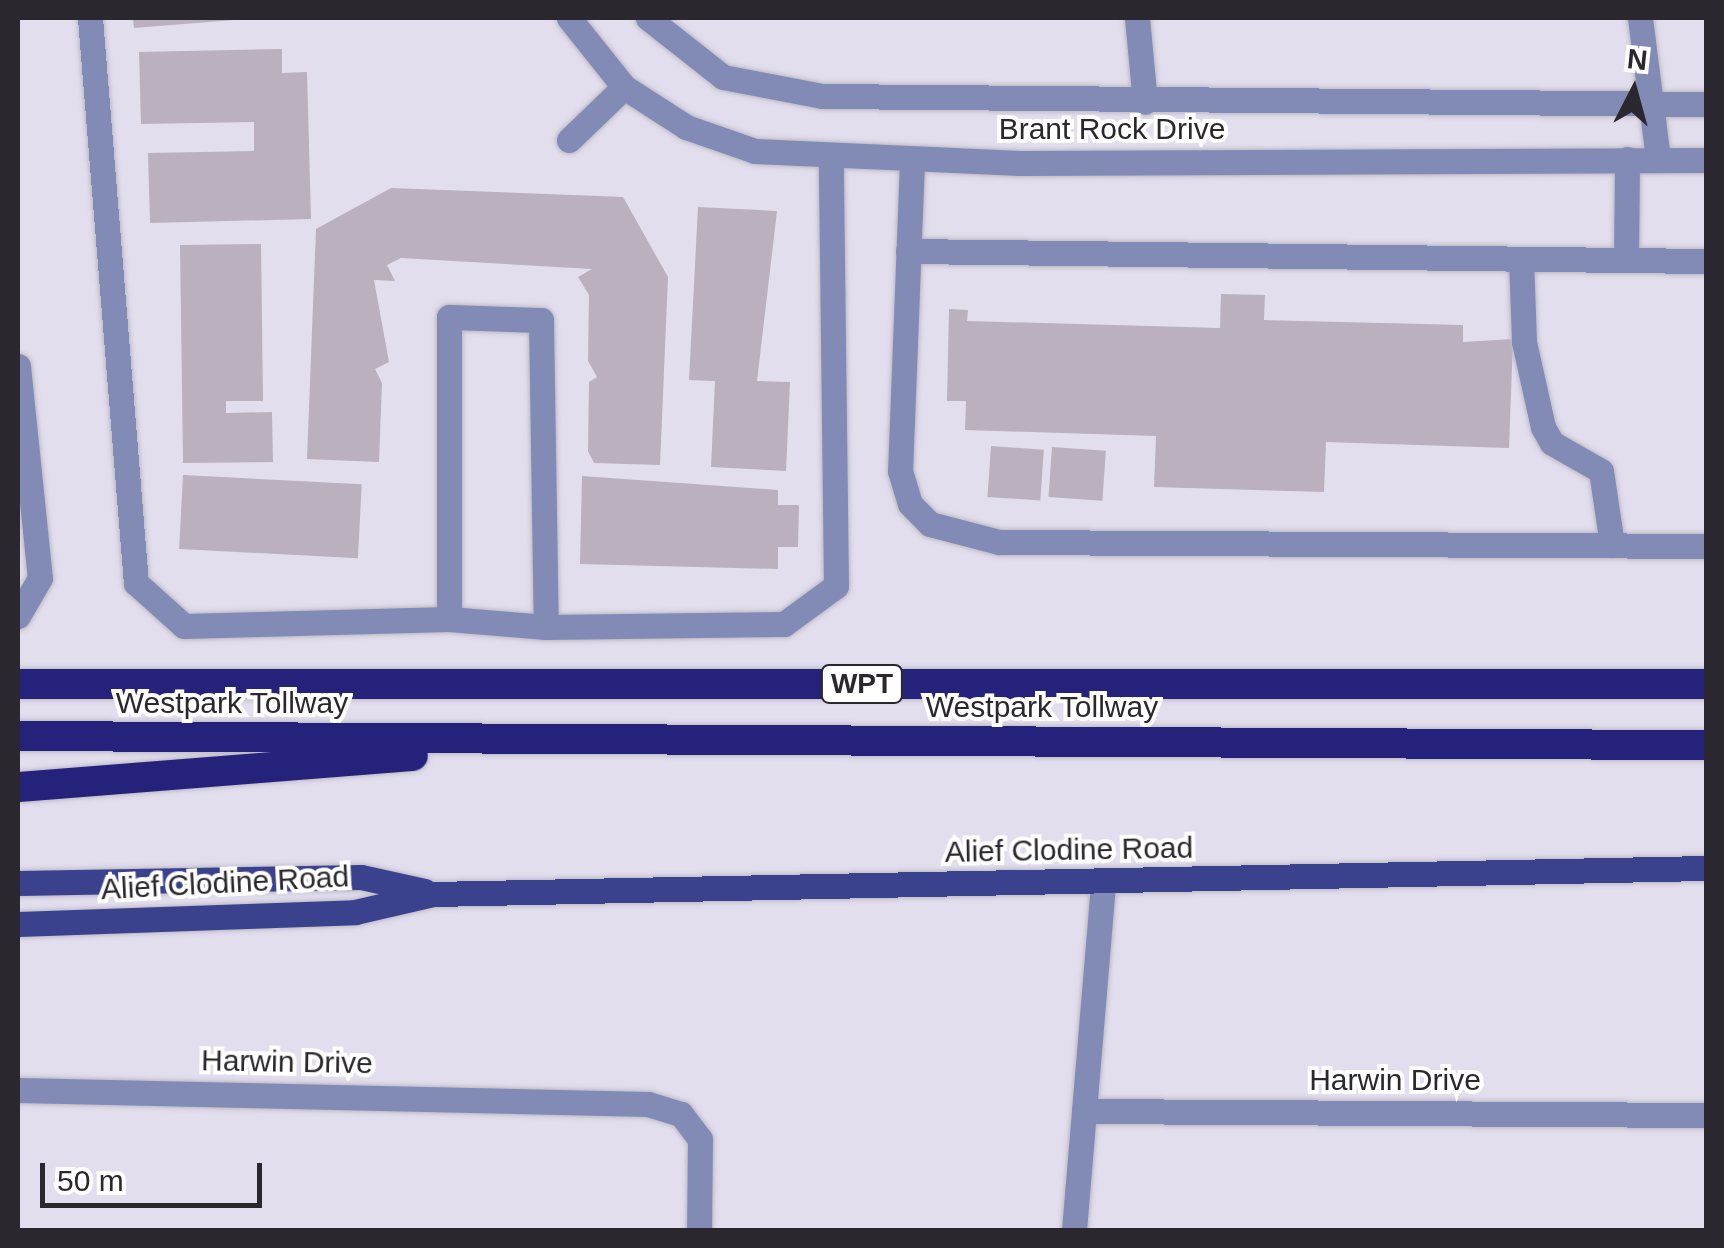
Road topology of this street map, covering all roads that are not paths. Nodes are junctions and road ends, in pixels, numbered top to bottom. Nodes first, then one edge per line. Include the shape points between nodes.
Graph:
1 (90, 18) edge
2 (569, 18) edge
3 (648, 18) edge
4 (1137, 18) edge
5 (1640, 18) edge
6 (624, 86) junction
7 (1145, 102) junction
8 (1650, 104) junction
9 (1706, 104) edge
10 (569, 140) dead end
11 (1658, 158) junction
12 (1628, 159) junction
13 (831, 160) junction
14 (1706, 160) edge
15 (912, 161) junction
16 (908, 251) junction
17 (1521, 259) junction
18 (1626, 260) junction
19 (1706, 261) edge
20 (18, 366) edge
21 (1612, 545) junction
22 (1706, 546) edge
23 (18, 616) edge
24 (449, 618) junction
25 (546, 627) junction
26 (18, 684) edge
27 (1706, 684) edge
28 (18, 736) edge
29 (590, 740) junction
30 (1706, 745) edge
31 (18, 787) edge
32 (1706, 868) edge
33 (1104, 883) junction
34 (18, 884) edge
35 (434, 894) junction
36 (18, 924) edge
37 (18, 1090) edge
38 (1084, 1111) junction
39 (1706, 1115) edge
40 (699, 1230) edge
41 (1074, 1230) edge

1 - 24 street via 136,582 184,626
2 - 6 street, Brant Rock Drive
3 - 7 street, Brant Rock Drive via 723,77 761,90
4 - 7 street
5 - 8 street
6 - 10 street
6 - 13 street, Brant Rock Drive via 686,127 755,151
7 - 8 street, Brant Rock Drive
8 - 9 street, Brant Rock Drive
8 - 11 street
11 - 12 street, Brant Rock Drive
11 - 14 street, Brant Rock Drive
12 - 15 street, Brant Rock Drive
12 - 18 street
13 - 15 street, Brant Rock Drive
13 - 25 street via 836,586 784,624
15 - 16 street
16 - 17 street
16 - 21 street via 900,471 910,504 961,537
17 - 18 street
17 - 21 street via 1524,342 1543,426 1552,444 1600,471
18 - 19 street
20 - 23 street via 40,578
21 - 22 street
24 - 25 street
24 - 25 street via 449,317 541,320
26 - 27 highway, Westpark Tollway / WPT
28 - 29 highway, Westpark Tollway / WPT
29 - 30 highway, Westpark Tollway / WPT
29 - 31 highway
32 - 33 main road, Alief Clodine Road
33 - 35 main road, Alief Clodine Road
33 - 38 street
34 - 35 main road, Alief Clodine Road via 360,878
35 - 36 main road, Alief Clodine Road via 355,912
37 - 40 street, Harwin Drive via 648,1104 681,1114 700,1138
38 - 39 street, Harwin Drive
38 - 41 street

